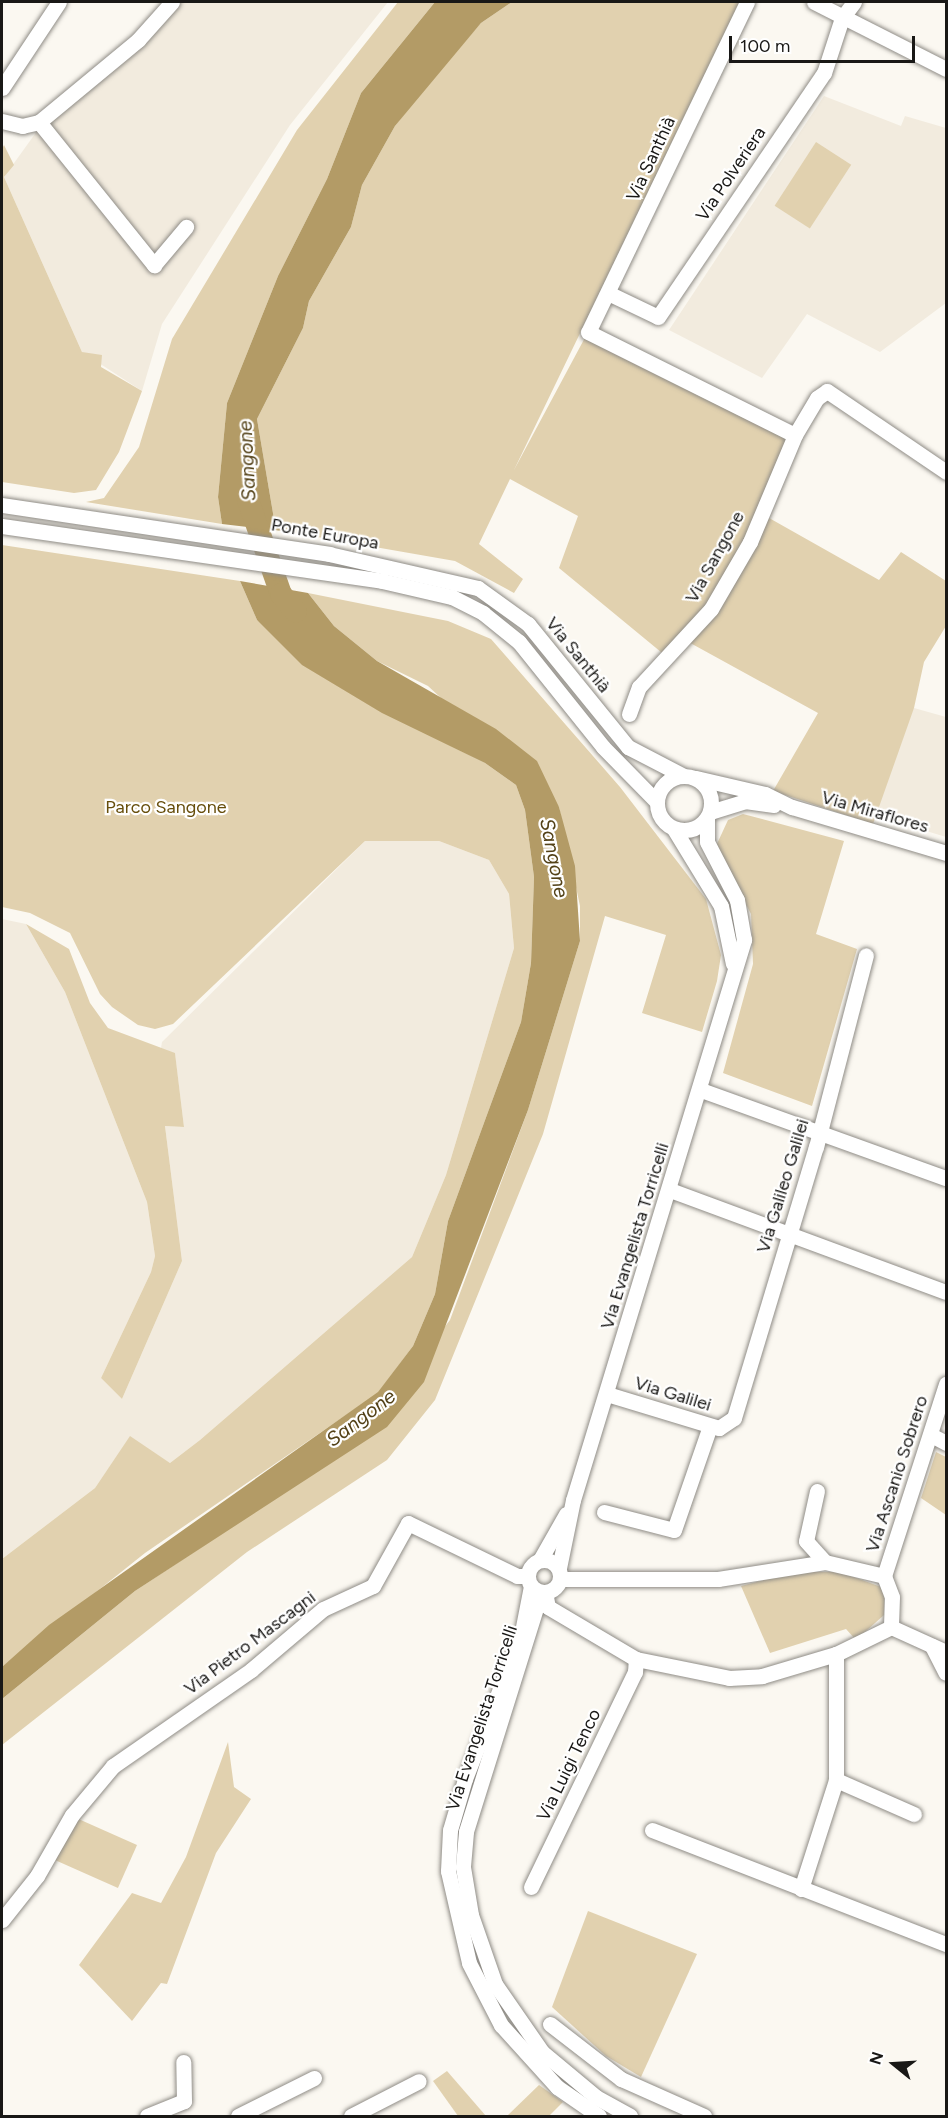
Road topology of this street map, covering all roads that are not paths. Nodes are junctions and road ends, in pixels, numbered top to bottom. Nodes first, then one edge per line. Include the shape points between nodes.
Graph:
1 (59, 2) edge
2 (172, 2) edge
3 (747, 2) edge
4 (814, 2) edge
5 (854, 2) edge
6 (842, 18) junction
7 (946, 69) edge
8 (2, 88) edge
9 (2, 121) edge
10 (39, 122) junction
11 (186, 227) dead end
12 (608, 293) junction
13 (795, 435) junction
14 (945, 469) edge
15 (2, 505) edge
16 (2, 526) edge
17 (432, 574) joint
18 (629, 714) dead end
19 (689, 777) junction
20 (656, 801) junction
21 (792, 807) junction
22 (708, 815) junction
23 (674, 829) junction
24 (946, 853) edge
25 (866, 955) dead end
26 (734, 982) junction
27 (701, 1090) junction
28 (821, 1132) junction
29 (946, 1178) edge
30 (669, 1190) junction
31 (789, 1235) junction
32 (946, 1292) edge
33 (946, 1384) edge
34 (608, 1394) junction
35 (727, 1425) joint
36 (710, 1426) junction
37 (931, 1435) junction
38 (946, 1443) edge
39 (818, 1491) dead end
40 (573, 1500) junction
41 (604, 1512) dead end
42 (825, 1562) junction
43 (884, 1576) junction
44 (545, 1583) junction
45 (891, 1627) junction
46 (939, 1649) edge
47 (836, 1654) junction
48 (636, 1659) junction
49 (946, 1673) edge
50 (836, 1780) junction
51 (914, 1814) dead end
52 (652, 1830) dead end
53 (531, 1887) dead end
54 (801, 1889) junction
55 (2, 1920) edge
56 (946, 1944) edge
57 (550, 2024) dead end
58 (183, 2062) dead end
59 (314, 2078) dead end
60 (419, 2080) dead end
61 (147, 2116) edge
62 (238, 2116) edge
63 (351, 2116) edge
64 (599, 2116) edge
65 (630, 2116) edge
66 (704, 2116) edge

1 - 8 street
2 - 10 street via 112,63
3 - 12 street, Via Santhià
4 - 6 street
5 - 6 street, Via Polveriera
6 - 7 street
6 - 12 street, Via Polveriera via 824,73 658,317
9 - 10 street via 22,126
10 - 11 street via 154,265
12 - 13 street, Via Santhià via 588,332
13 - 14 street, Via Sangone via 827,391
13 - 18 street, Via Sangone via 750,542 711,609 639,687
15 - 17 street, Ponte Europa via 176,529
16 - 20 street, Ponte Europa via 428,591 472,606 519,642 603,747
17 - 19 street, Via Santhià via 477,588 510,609 544,641 628,747
19 - 20 street via 666,781
19 - 21 street, Via Miraflores via 765,794
19 - 22 street via 710,796
20 - 23 street via 661,819
21 - 22 street, Via Miraflores via 745,801
21 - 24 street, Via Miraflores
22 - 23 street via 695,828
22 - 26 street, Via Evangelista Torricelli via 707,842 737,900 744,940
23 - 26 street, Via Evangelista Torricelli via 721,906 732,945
25 - 28 street, Via Galileo Galilei
26 - 27 street, Via Evangelista Torricelli
27 - 28 street
27 - 30 street, Via Evangelista Torricelli
28 - 29 street
28 - 31 street, Via Galileo Galilei
30 - 31 street
30 - 34 street, Via Evangelista Torricelli
31 - 32 street
31 - 35 street, Via Galileo Galilei via 734,1418
33 - 37 street, Via Ascanio Sobrero
34 - 36 street, Via Galilei
34 - 40 street, Via Evangelista Torricelli
35 - 36 street, Via Galilei
36 - 41 street via 674,1530
37 - 38 street
37 - 43 street, Via Ascanio Sobrero
39 - 42 street via 806,1541
40 - 44 street, Via Evangelista Torricelli
40 - 44 street, Via Evangelista Torricelli via 540,1560
42 - 43 street, Via Pietro Mascagni
42 - 44 street, Via Pietro Mascagni via 718,1580
43 - 45 street via 892,1597
44 - 48 street via 558,1612
44 - 55 street, Via Pietro Mascagni via 517,1576 408,1523 373,1586 323,1609 250,1670 113,1766 72,1815 37,1876
44 - 64 street, Via Evangelista Torricelli via 465,1779 450,1830 448,1871 469,1963 501,2025 544,2075
44 - 65 street, Via Evangelista Torricelli via 466,1832 463,1867 471,1915 495,1984 542,2052 596,2097
45 - 46 street
45 - 47 street
46 - 49 street
47 - 48 street via 762,1676 729,1678
47 - 50 street
48 - 53 street, Via Luigi Tenco via 635,1672
50 - 51 street
50 - 54 street
52 - 54 street
54 - 56 street
57 - 66 street via 621,2079
58 - 61 street via 184,2101
59 - 62 street
60 - 63 street

